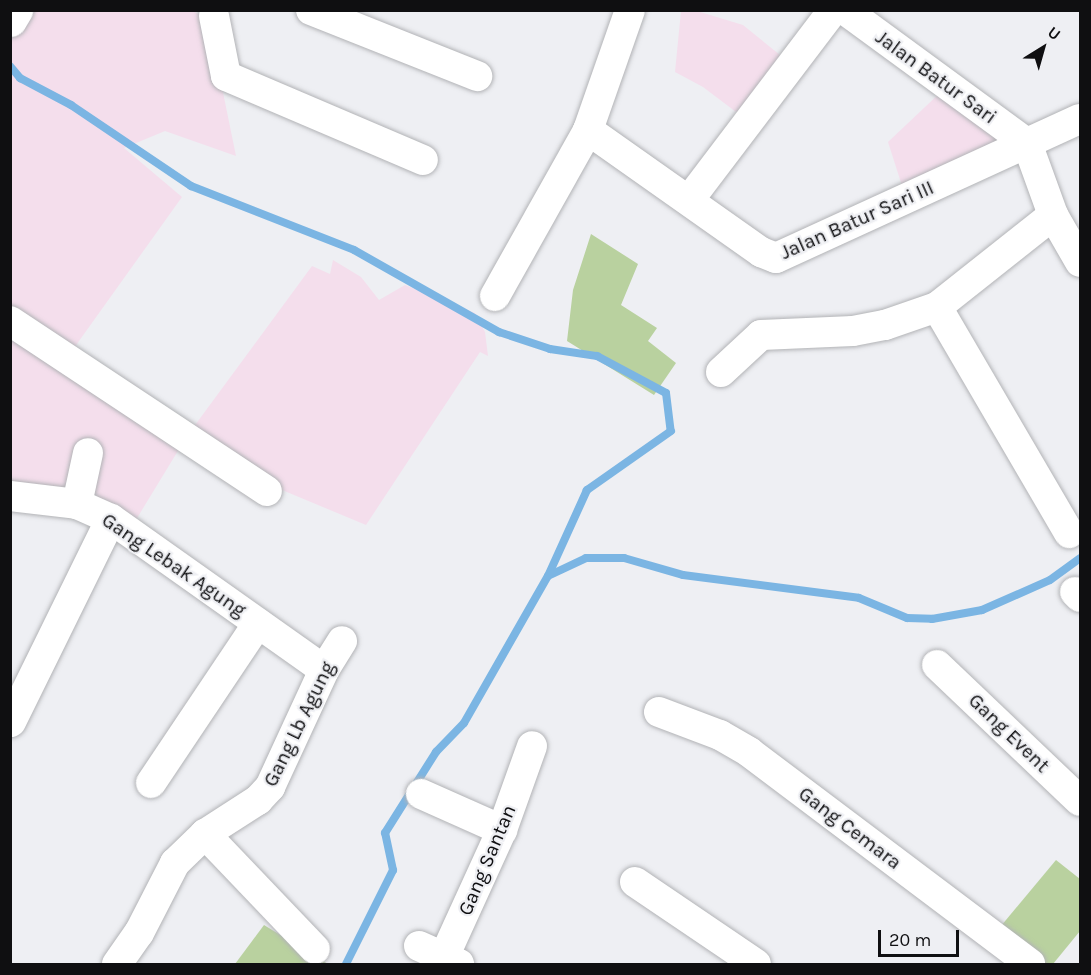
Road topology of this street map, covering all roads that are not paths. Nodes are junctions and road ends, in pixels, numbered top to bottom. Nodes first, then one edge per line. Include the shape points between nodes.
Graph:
1 (16, 10) edge
2 (311, 10) edge
3 (630, 10) edge
4 (833, 10) edge
5 (845, 10) edge
6 (211, 12) edge
7 (10, 20) edge
8 (477, 76) dead end
9 (1080, 119) edge
10 (588, 130) junction
11 (1027, 143) junction
12 (423, 160) dead end
13 (689, 200) junction
14 (1053, 214) junction
15 (1080, 262) edge
16 (495, 296) dead end
17 (937, 307) junction
18 (10, 321) edge
19 (721, 372) dead end
20 (88, 453) dead end
21 (267, 491) dead end
22 (10, 496) edge
23 (77, 504) junction
24 (111, 519) junction
25 (1069, 532) dead end
26 (258, 623) junction
27 (342, 641) dead end
28 (937, 665) dead end
29 (324, 670) junction
30 (659, 712) dead end
31 (11, 722) edge
32 (532, 746) dead end
33 (151, 783) dead end
34 (421, 794) dead end
35 (1080, 801) edge
36 (502, 831) junction
37 (205, 834) junction
38 (635, 882) dead end
39 (315, 949) dead end
40 (441, 956) edge
41 (117, 964) edge
42 (756, 964) edge
43 (1029, 964) edge

1 - 7 street
2 - 8 street
3 - 10 street
4 - 13 street
5 - 11 street, Jalan Batur Sari
6 - 12 street via 226,76
9 - 11 street, Jalan Batur Sari III
10 - 13 street, Jalan Batur Sari III
10 - 16 street
11 - 13 street, Jalan Batur Sari III via 776,258 761,252
11 - 14 street
14 - 15 street
14 - 17 street
17 - 19 street via 885,325 853,331 761,335
17 - 25 street
18 - 21 street
20 - 23 street
22 - 23 street, Gang Lebak Agung
23 - 24 street, Gang Lebak Agung
24 - 26 street, Gang Lebak Agung
24 - 31 street
26 - 29 street, Gang Lebak Agung
26 - 33 street
27 - 29 street, Gang Lb Agung
28 - 35 street, Gang Event
29 - 37 street, Gang Lb Agung via 270,787 258,800
30 - 43 street, Gang Cemara via 720,735 749,752
32 - 36 street, Gang Santan
34 - 36 street
36 - 40 street, Gang Santan
37 - 39 street
37 - 41 street, Gang Lb Agung via 175,863
38 - 42 street

